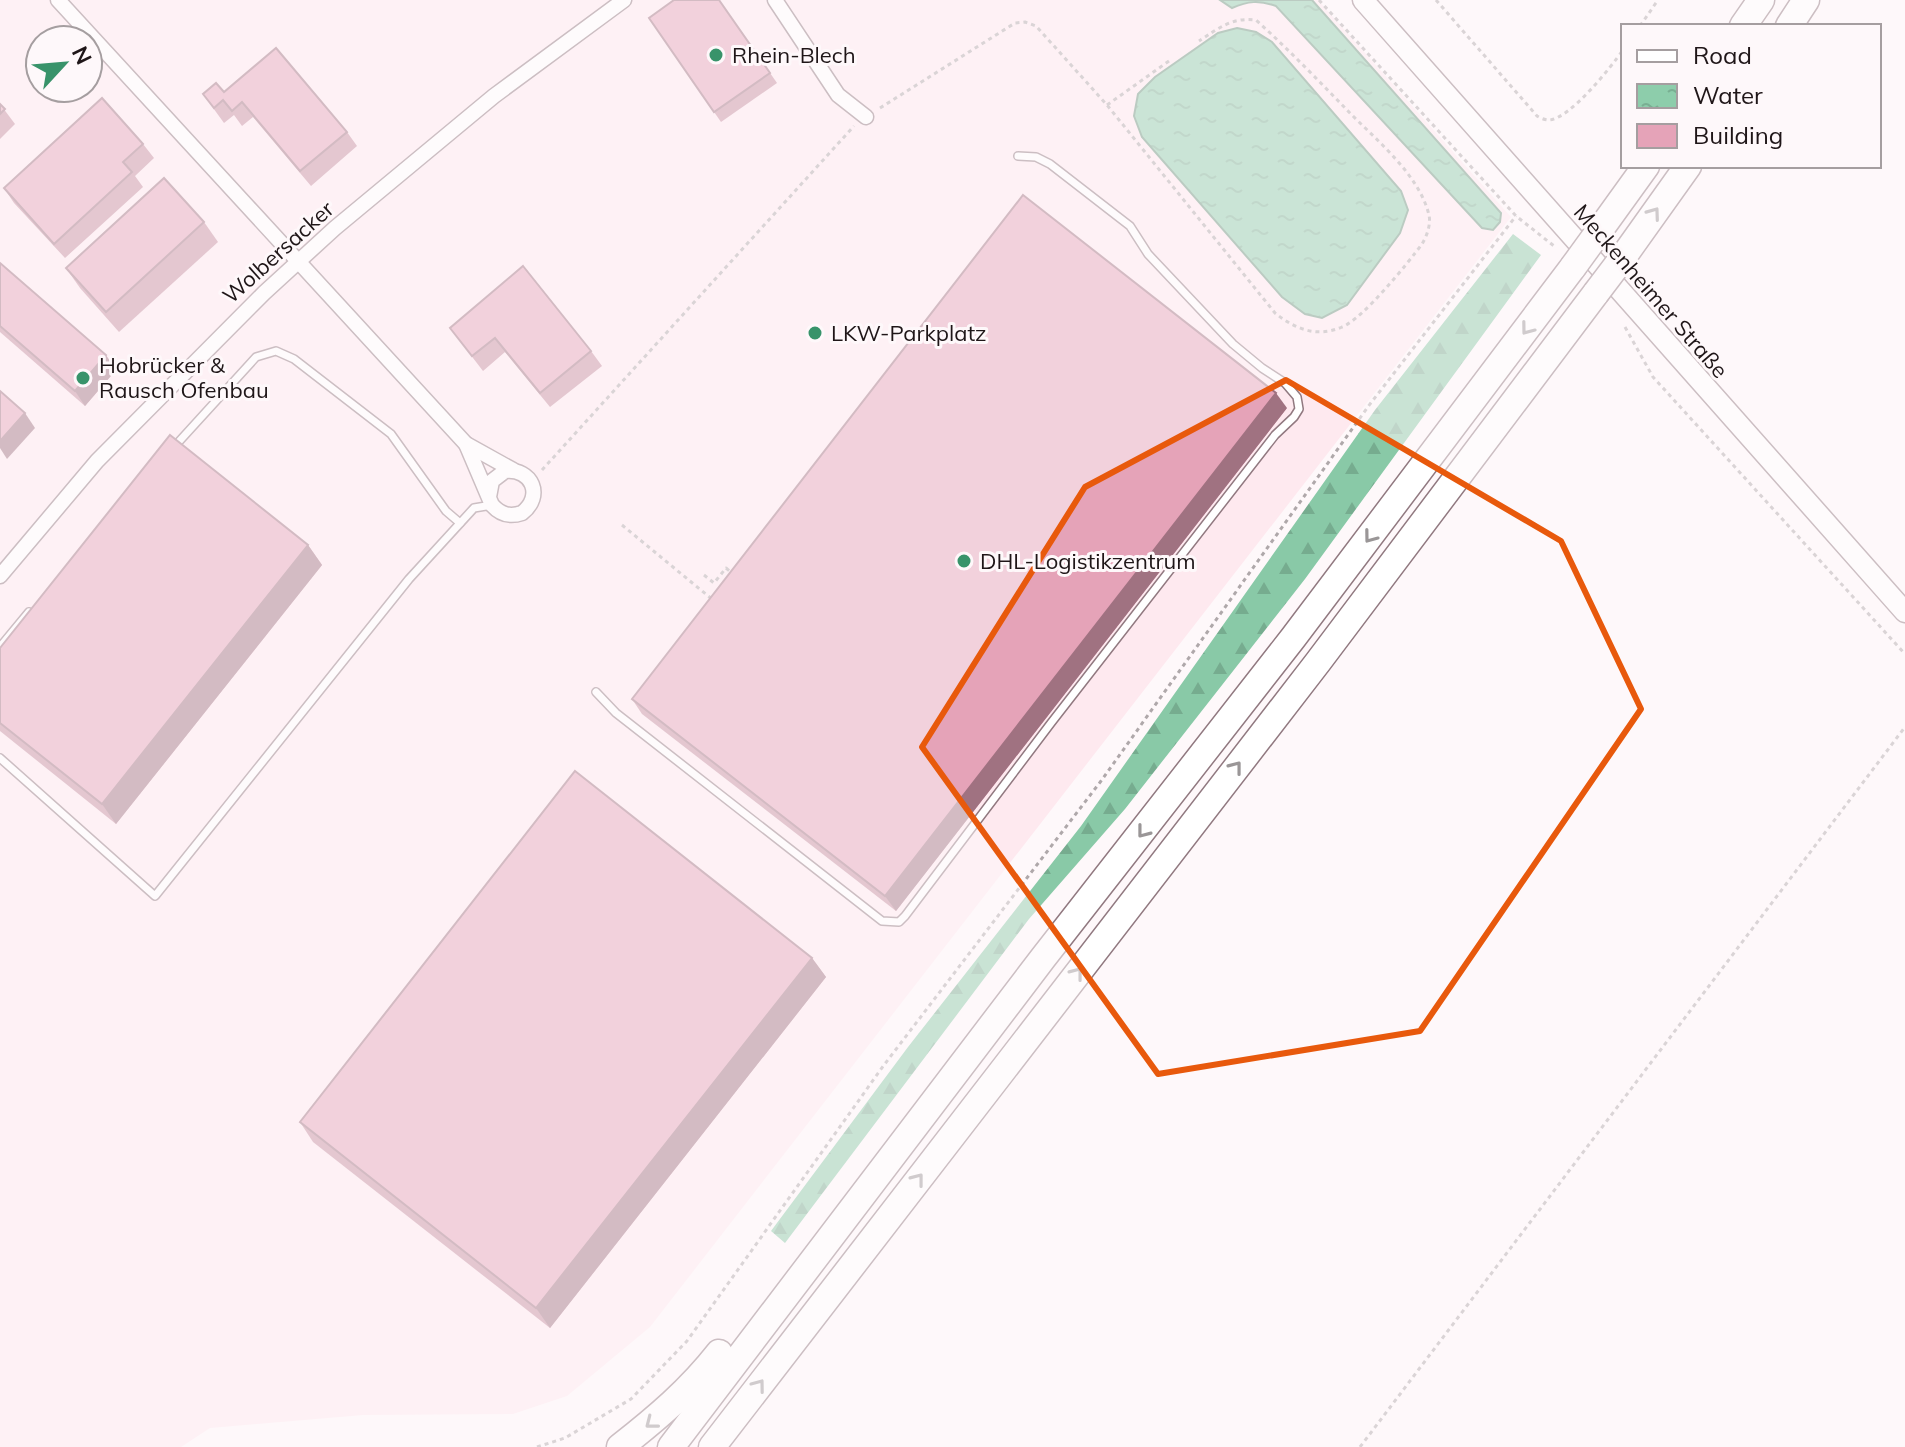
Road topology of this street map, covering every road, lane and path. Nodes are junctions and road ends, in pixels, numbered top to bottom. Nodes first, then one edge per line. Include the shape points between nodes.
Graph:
1 (58, 0) edge
2 (624, 0) edge
3 (775, 0) edge
4 (1319, 0) edge
5 (1363, 0) edge
6 (1436, 0) edge
7 (1658, 0) edge
8 (1761, 0) edge
9 (1806, 0) edge
10 (1641, 24) edge
11 (1744, 24) edge
12 (1790, 24) edge
13 (1199, 41) dead end
14 (1621, 53) edge
15 (1169, 61) dead end
16 (1107, 105) junction
17 (866, 117) junction
18 (1018, 156) dead end
19 (1645, 168) edge
20 (1687, 168) edge
21 (1516, 216) junction
22 (1567, 260) junction
23 (298, 262) junction
24 (1625, 327) dead end
25 (466, 444) junction
26 (172, 450) edge
27 (513, 470) junction
28 (532, 484) junction
29 (491, 501) junction
30 (460, 523) junction
31 (622, 525) dead end
32 (704, 575) dead end
33 (0, 576) edge
34 (740, 579) edge
35 (38, 601) edge
36 (719, 606) edge
37 (1905, 612) edge
38 (0, 647) edge
39 (1905, 654) edge
40 (596, 692) dead end
41 (1905, 727) edge
42 (0, 758) edge
43 (1043, 958) junction
44 (537, 1447) edge
45 (620, 1447) edge
46 (671, 1447) edge
47 (712, 1447) edge
48 (1360, 1447) edge

1 - 23 street
2 - 23 street, Wolbersacker via 494,96
3 - 17 street via 838,95
4 - 21 path
5 - 37 main road, Meckenheimer Straße
6 - 14 path via 1537,116 1547,120 1559,117 1604,78
7 - 10 path
8 - 11 highway
9 - 12 highway
13 - 16 path via 1223,24 1256,20 1419,191 1431,220 1424,242 1361,315 1344,327 1292,327 1275,313
15 - 16 path
16 - 17 path via 1036,26 1025,22 1015,23
17 - 28 path
18 - 40 lane via 1050,164 1130,226 1148,254 1233,344 1285,383 1299,409 905,916 890,923 872,915
19 - 22 highway, bridge via 1597,234
47 -> 20 highway, bridge via 1318,662
21 - 22 path
21 - 44 path via 1370,404 1101,781 884,1065 687,1341 631,1399 565,1438
22 -> 43 highway via 1311,614
23 - 25 street
23 - 33 street, Wolbersacker via 108,450
24 - 39 path via 1653,377
25 - 27 street
25 - 29 street
26 - 30 lane via 256,357 276,351 294,359 391,434
27 - 28 street
27 - 29 street via 492,481
28 - 29 street via 533,502 522,513 506,515
29 - 30 lane via 474,508
30 - 42 lane via 409,579 155,896
31 - 36 path
32 - 34 path via 714,583 726,568
35 - 38 lane
41 - 48 path
43 -> 45 highway via 985,1010 700,1377
43 - 46 highway

